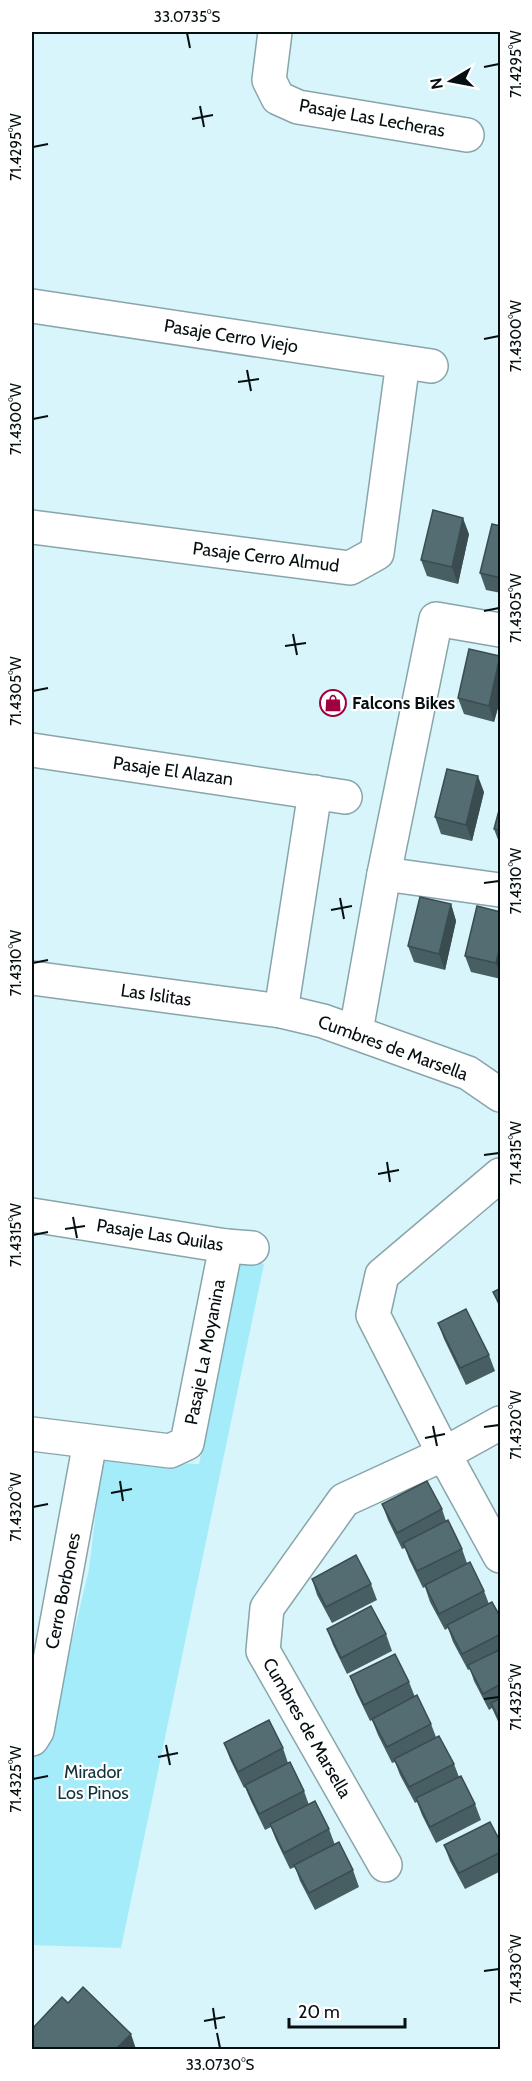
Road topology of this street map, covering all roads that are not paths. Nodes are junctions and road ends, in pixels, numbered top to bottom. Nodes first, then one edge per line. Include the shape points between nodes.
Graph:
1 (275, 32) edge
2 (466, 135) dead end
3 (32, 306) edge
4 (417, 364) joint
5 (32, 527) edge
6 (501, 630) edge
7 (32, 750) edge
8 (384, 874) junction
9 (501, 890) edge
10 (32, 978) edge
11 (281, 1011) junction
12 (356, 1031) junction
13 (501, 1095) edge
14 (501, 1175) edge
15 (32, 1215) edge
16 (239, 1247) joint
17 (501, 1423) edge
18 (32, 1434) edge
19 (90, 1442) junction
20 (444, 1454) junction
21 (501, 1556) edge
22 (32, 1738) edge
23 (385, 1865) dead end

1 - 2 street, Pasaje Las Lecheras via 269,80 278,98 298,107
3 - 4 street, Pasaje Cerro Viejo
4 - 5 street, Pasaje Cerro Almud via 377,553 350,568
6 - 8 street via 436,619
7 - 11 street, Pasaje El Alazan via 330,794
8 - 9 street
8 - 12 street
10 - 11 street, Las Islitas
11 - 12 street, Cumbres de Marsella
12 - 13 street, Cumbres de Marsella via 468,1073
14 - 20 street via 382,1275 374,1315
15 - 16 street, Pasaje Las Quilas
16 - 19 street, Pasaje La Moyanina via 187,1443 170,1450
17 - 20 street, Cumbres de Marsella
18 - 19 street, Pasaje La Moyanina
19 - 22 street, Cerro Borbones via 37,1731
20 - 21 street
20 - 23 street, Cumbres de Marsella via 344,1500 267,1608 263,1651

